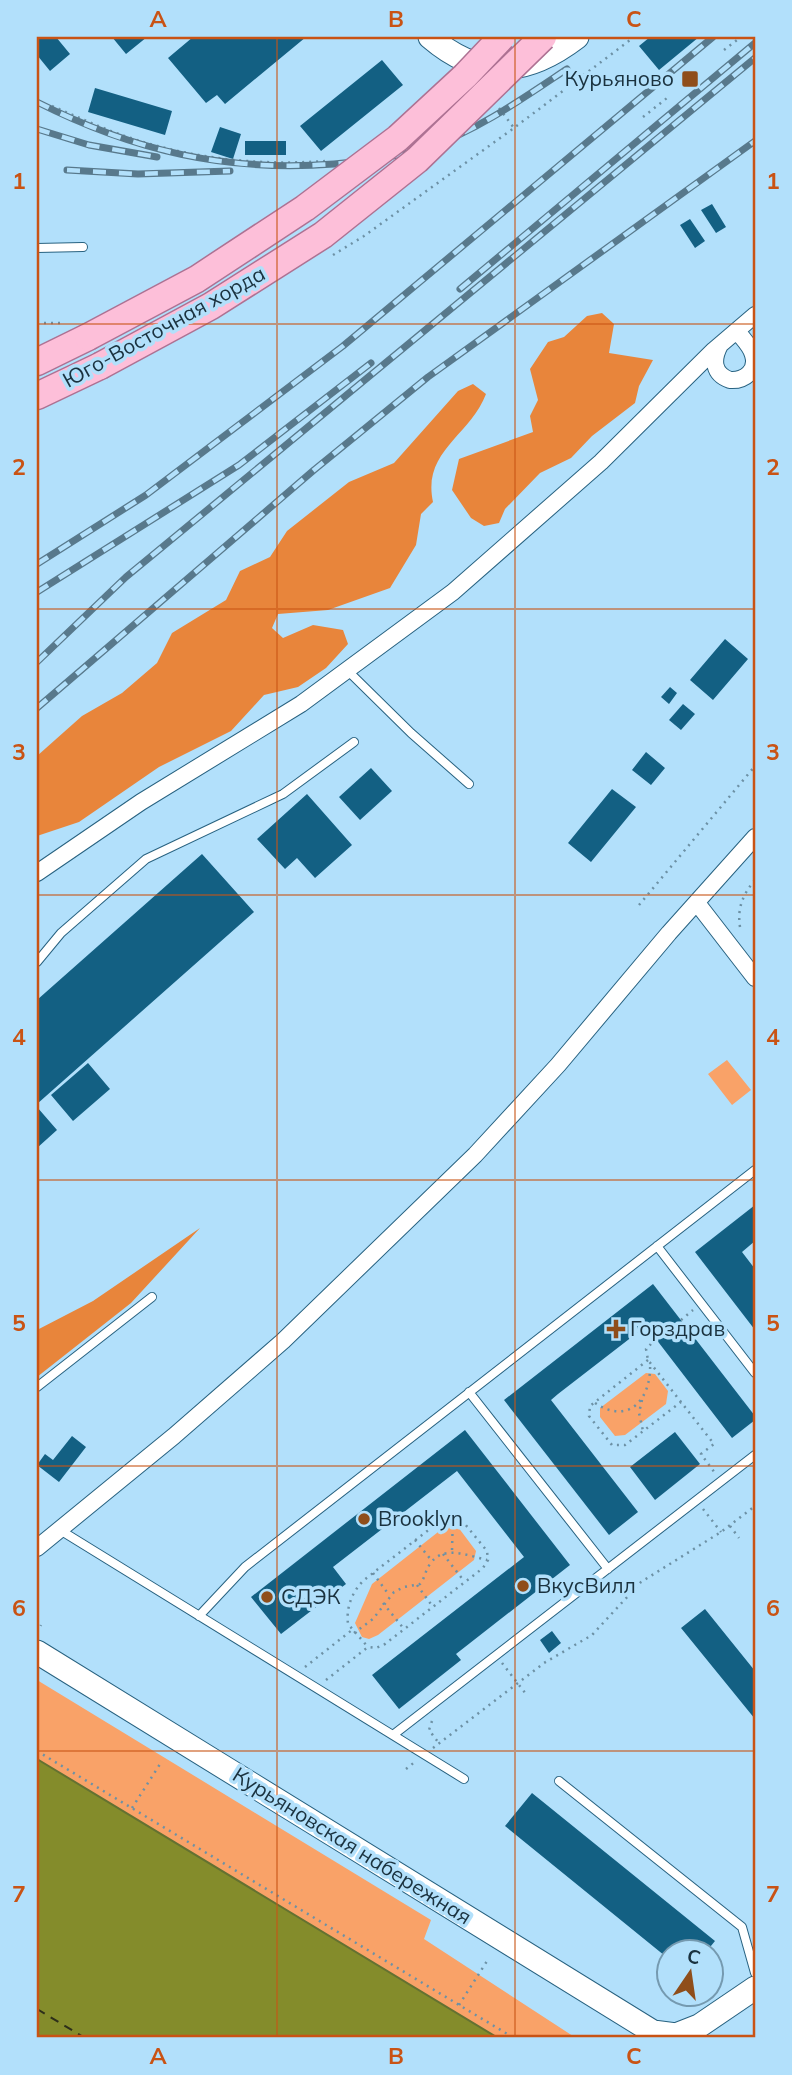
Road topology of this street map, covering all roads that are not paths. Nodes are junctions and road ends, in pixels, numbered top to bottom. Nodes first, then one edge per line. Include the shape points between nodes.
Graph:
1 (430, 37) edge
2 (502, 37) edge
3 (543, 37) edge
4 (577, 37) edge
5 (83, 247) dead end
6 (37, 248) edge
7 (755, 315) edge
8 (737, 331) junction
9 (719, 345) junction
10 (37, 362) edge
11 (723, 378) junction
12 (679, 386) junction
13 (37, 396) edge
14 (348, 671) junction
15 (354, 742) dead end
16 (469, 784) dead end
17 (755, 838) edge
18 (37, 873) edge
19 (697, 903) junction
20 (37, 961) edge
21 (755, 978) edge
22 (755, 1170) edge
23 (657, 1246) junction
24 (152, 1297) dead end
25 (755, 1373) edge
26 (37, 1387) edge
27 (469, 1392) junction
28 (755, 1455) edge
29 (60, 1530) junction
30 (37, 1548) edge
31 (608, 1569) junction
32 (199, 1616) junction
33 (37, 1652) edge
34 (393, 1735) junction
35 (464, 1779) dead end
36 (559, 1781) dead end
37 (755, 1973) edge
38 (755, 1988) edge
39 (669, 2037) edge

1 - 4 main road via 476,64 498,69 528,64
2 - 10 main road, Юго-Восточная хорда, bridge via 398,138 305,208 197,279
3 - 13 main road, Юго-Восточная хорда, bridge via 417,160 323,235 211,306
5 - 6 lane
7 - 8 street
8 - 9 street
8 - 11 street via 753,355 753,368 744,378
9 - 11 street via 714,360
9 - 12 street
11 - 12 street via 700,376
12 - 14 street via 601,462 453,592
14 - 16 lane
14 - 18 street
15 - 20 lane via 283,794 146,859 61,933
17 - 19 street
19 - 21 street
19 - 29 street via 475,1155 274,1349
22 - 23 lane
23 - 25 lane
23 - 27 lane
24 - 26 lane
27 - 31 lane
27 - 32 lane via 245,1567
28 - 31 lane
29 - 30 street
29 - 32 lane
31 - 34 lane
32 - 34 lane
33 - 39 main road, Курьяновская набережная via 653,2032
34 - 35 lane
36 - 37 lane via 742,1927
38 - 39 main road via 699,2026

